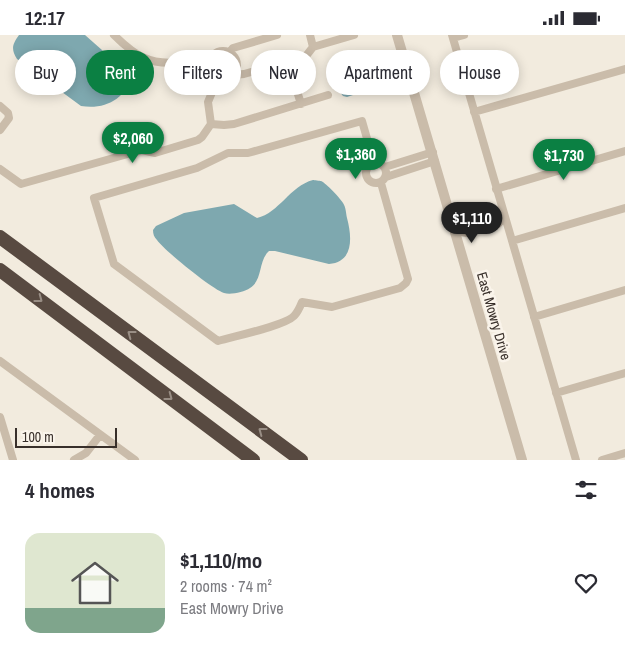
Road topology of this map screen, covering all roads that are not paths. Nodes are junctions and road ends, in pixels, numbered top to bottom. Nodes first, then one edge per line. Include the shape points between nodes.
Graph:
1 (114, 35) edge
2 (277, 35) edge
3 (310, 35) edge
4 (354, 35) edge
5 (398, 35) edge
6 (464, 35) edge
7 (452, 37) edge
8 (313, 47) junction
9 (232, 50) edge
10 (311, 50) edge
11 (164, 62) edge
12 (625, 69) edge
13 (211, 95) edge
14 (298, 95) edge
15 (328, 95) dead end
16 (301, 104) junction
17 (0, 106) edge
18 (474, 113) junction
19 (211, 124) junction
20 (0, 130) edge
21 (625, 151) edge
22 (434, 157) junction
23 (374, 163) junction
24 (385, 167) junction
25 (0, 169) edge
26 (384, 180) junction
27 (496, 189) junction
28 (625, 208) edge
29 (505, 217) junction
30 (478, 218) junction
31 (482, 229) junction
32 (455, 231) junction
33 (0, 237) edge
34 (512, 241) junction
35 (0, 270) edge
36 (625, 290) edge
37 (534, 317) junction
38 (0, 361) edge
39 (625, 373) edge
40 (556, 393) junction
41 (0, 417) edge
42 (100, 435) junction
43 (625, 453) edge
44 (13, 460) edge
45 (74, 460) edge
46 (135, 460) edge
47 (253, 460) edge
48 (301, 460) edge
49 (522, 460) edge
50 (576, 460) edge
51 (602, 460) edge

1 - 11 street via 135,54
2 - 9 street
3 - 8 street
4 - 8 street
5 - 22 street, East Mowry Drive
6 - 7 street
7 - 18 street
8 - 10 street
12 - 18 street
13 - 19 street via 208,102
14 - 16 street
15 - 16 street
16 - 19 street via 234,123
17 - 20 street via 9,118
18 - 27 street
19 - 25 street via 198,140 155,153 142,150 21,184
21 - 27 street
22 - 24 street
22 - 26 street
22 - 32 street, East Mowry Drive
23 - 24 street
23 - 26 street via 368,167 367,177 374,183
23 - 26 street via 362,121 248,153 228,153 197,168 94,199 114,264 218,341 282,323 293,317 302,301 332,307 400,288 406,283 408,279
24 - 26 street
27 - 29 street
28 - 34 street
29 - 30 street via 496,213
29 - 31 street via 498,224
29 - 34 street
30 - 31 street
30 - 32 street via 464,221
31 - 32 street via 467,233
32 - 49 street, East Mowry Drive
48 -> 33 highway
34 - 37 street
35 -> 47 highway
36 - 37 street
37 - 40 street
38 - 42 street
39 - 40 street
40 - 50 street
41 - 44 street
42 - 45 street via 86,453
42 - 46 street
43 - 51 street

